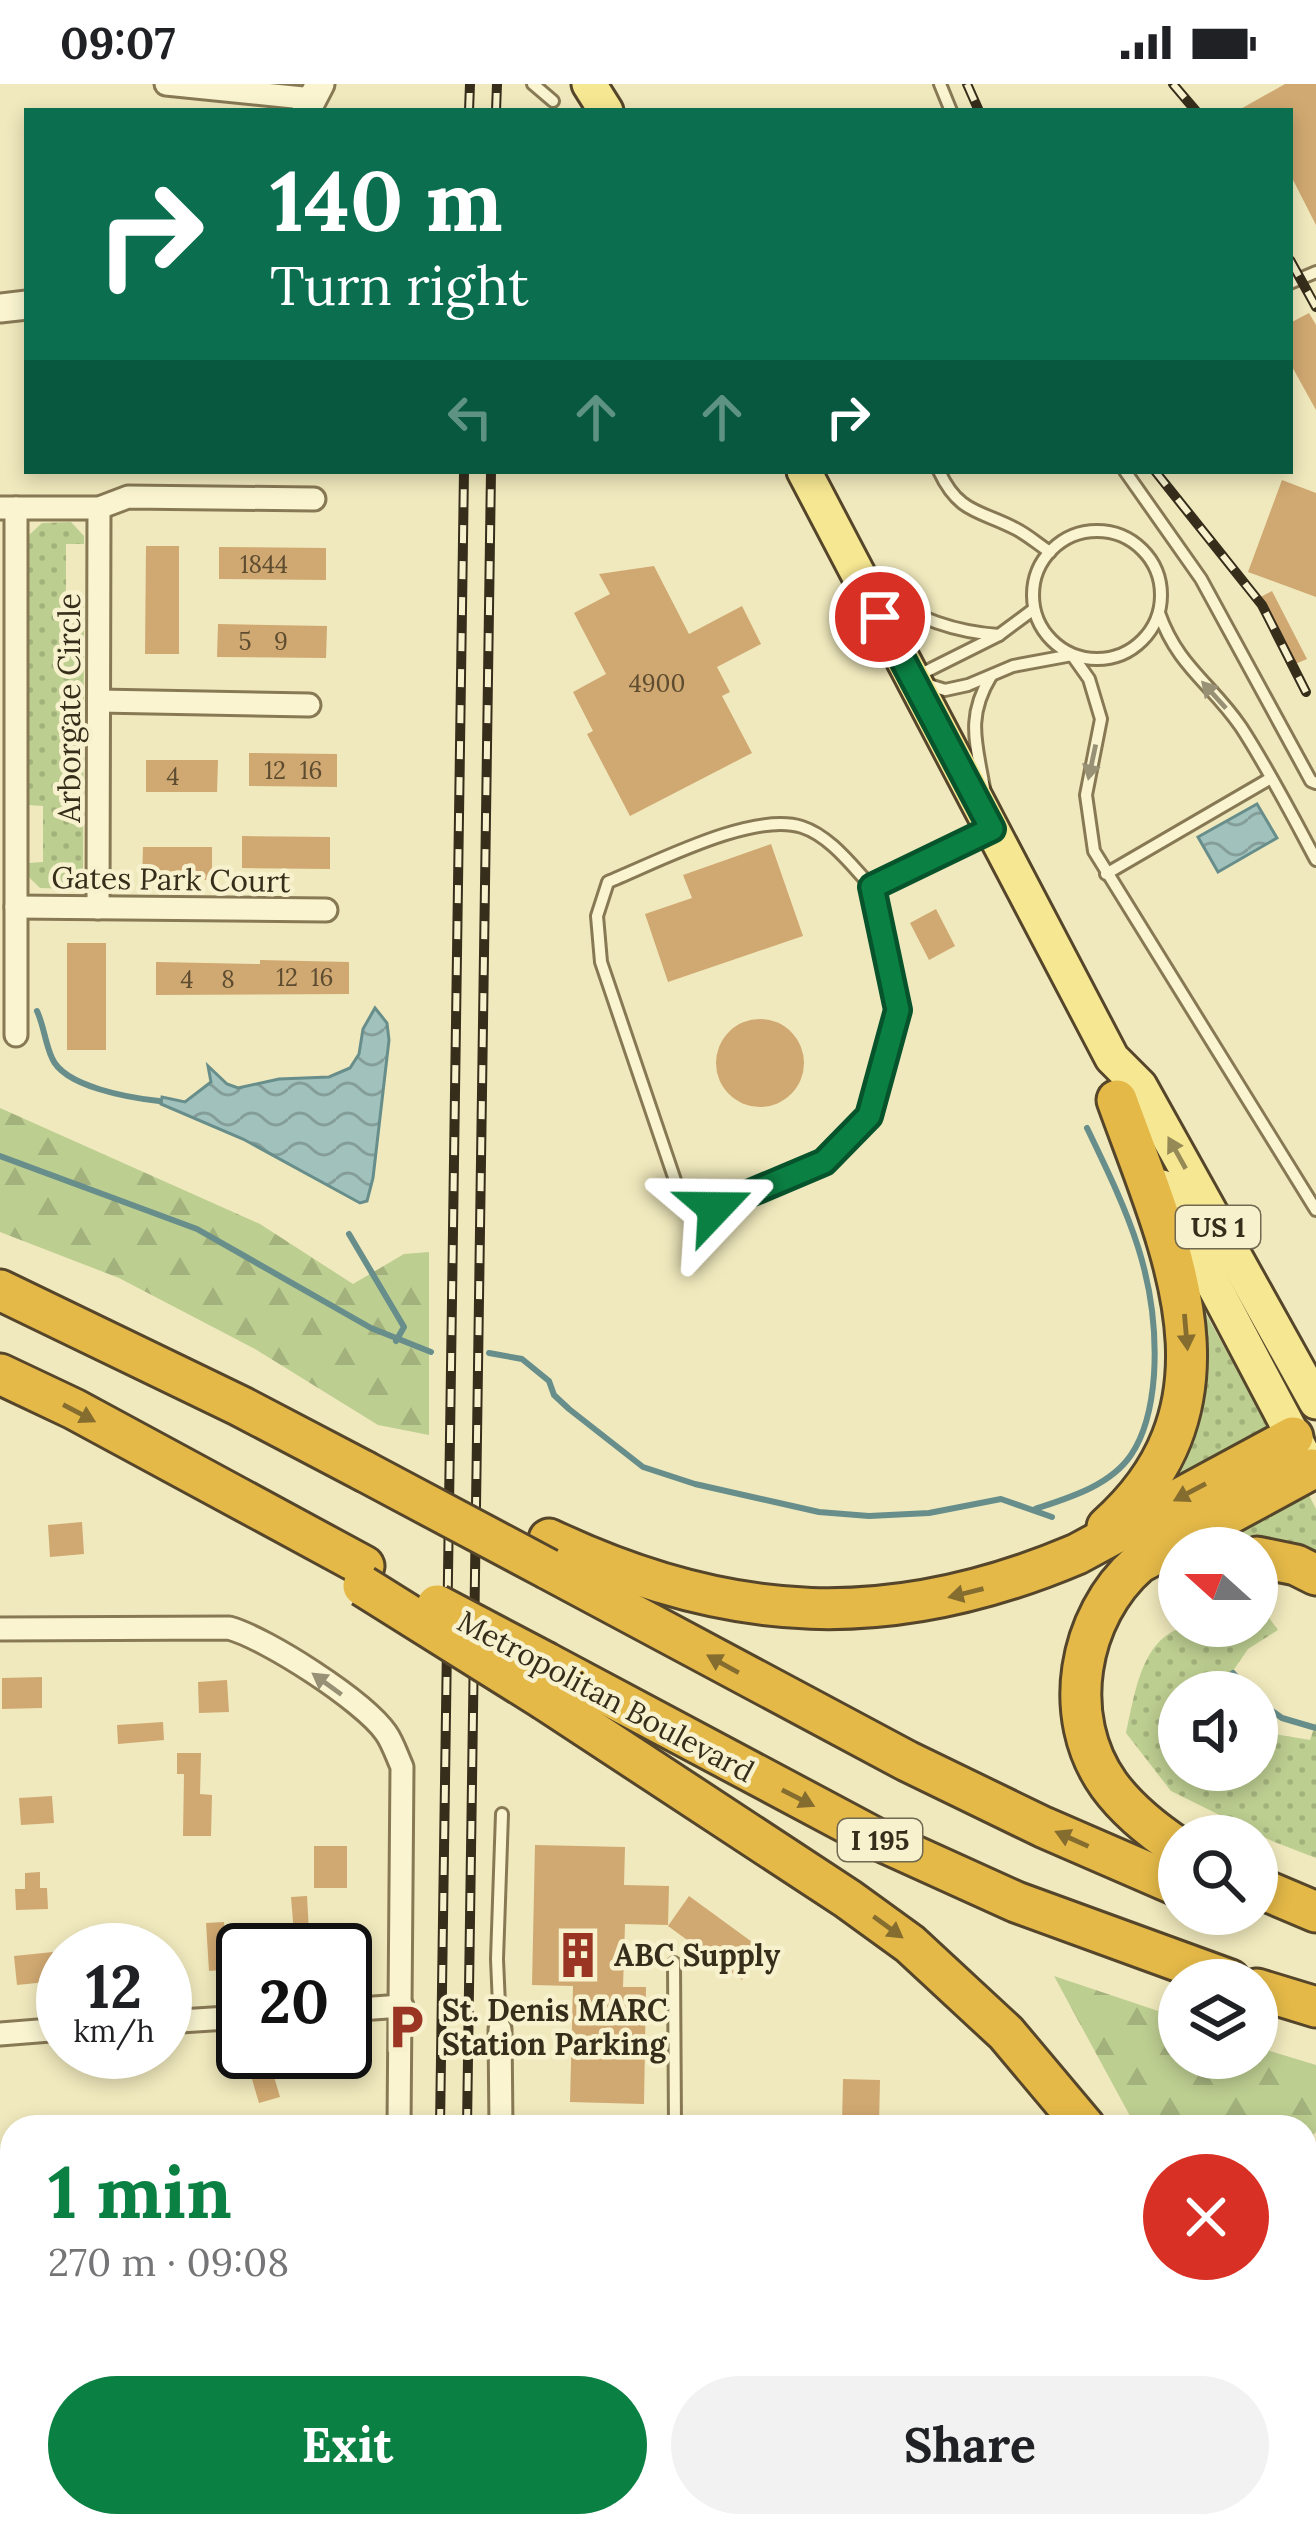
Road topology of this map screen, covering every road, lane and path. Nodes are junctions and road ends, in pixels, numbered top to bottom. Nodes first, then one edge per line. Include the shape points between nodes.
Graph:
1 (166, 84) edge
2 (533, 84) edge
3 (313, 98) edge
4 (553, 101) dead end
5 (806, 474) edge
6 (941, 474) edge
7 (1127, 474) edge
8 (314, 499) dead end
9 (8, 508) edge
10 (99, 508) junction
11 (1050, 552) junction
12 (864, 586) junction
13 (1034, 609) junction
14 (1159, 613) junction
15 (1000, 634) junction
16 (1072, 655) junction
17 (991, 676) junction
18 (912, 679) junction
19 (99, 701) junction
20 (309, 705) dead end
21 (8, 753) edge
22 (1271, 778) junction
23 (8, 780) edge
24 (1316, 783) edge
25 (992, 829) junction
26 (1316, 860) edge
27 (1106, 874) junction
28 (872, 887) junction
29 (16, 907) junction
30 (98, 908) junction
31 (326, 910) dead end
32 (16, 1036) dead end
33 (1112, 1058) junction
34 (1117, 1100) junction
35 (1316, 1210) edge
36 (0, 1278) edge
37 (0, 1290) edge
38 (0, 1374) edge
39 (1316, 1402) edge
40 (1311, 1455) edge
41 (364, 1458) junction
42 (549, 1554) junction
43 (1076, 1554) junction
44 (1278, 1561) edge
45 (1316, 1575) edge
46 (1158, 1581) edge
47 (0, 1629) edge
48 (1086, 1650) junction
49 (546, 1682) junction
50 (502, 1814) dead end
51 (1158, 1832) edge
52 (1158, 1877) edge
53 (1278, 1896) edge
54 (1316, 1912) edge
55 (1278, 1920) edge
56 (1316, 1932) edge
57 (1172, 1959) edge
58 (674, 1963) dead end
59 (1278, 1995) edge
60 (402, 2006) junction
61 (1316, 2007) edge
62 (372, 2008) edge
63 (500, 2029) joint
64 (36, 2032) edge
65 (0, 2034) edge
66 (400, 2115) edge
67 (502, 2115) edge
68 (675, 2115) edge
69 (1075, 2115) edge

1 - 3 street
2 - 4 lane
5 - 12 main road, US 1
6 - 11 lane via 972,513
7 - 24 lane via 1201,580
8 - 10 street via 128,497
9 - 10 street
9 - 21 street
10 - 19 street, Arborgate Circle
11 - 13 lane via 1033,589
11 - 14 lane via 1085,532 1126,538 1156,569
12 - 15 lane via 939,625
12 - 18 main road, US 1
13 - 15 lane
13 - 16 lane via 1055,644
14 - 16 lane via 1150,633 1114,658
22 -> 14 lane via 1239,724 1184,664
15 - 18 lane
16 - 17 lane
16 -> 27 lane via 1099,702 1086,795
17 - 18 lane via 945,690
17 - 25 lane via 973,719
18 - 25 main road, US 1
19 - 20 street
19 - 30 street, Arborgate Circle
21 - 23 street
22 - 26 lane
22 - 27 lane
23 - 29 street
25 - 28 lane
25 - 33 main road, US 1
27 - 35 lane
28 - 28 lane via 898,1010 869,1116 824,1162 715,1208 695,1206 680,1195 601,962 597,916 608,882 738,829 798,825
29 - 30 street, Gates Park Court
29 - 32 street
30 - 31 street, Gates Park Court
33 - 34 main road, US 1
39 -> 33 main road, US 1 via 1140,1086
34 - 40 main road, US 1
34 -> 43 highway via 1171,1250 1189,1341 1187,1377 1181,1413 1150,1478
36 - 41 highway via 118,1324
37 - 41 highway
38 -> 49 highway, Metropolitan Boulevard / I 195, bridge via 157,1455
40 -> 43 highway
40 - 48 highway via 1117,1581
41 - 42 highway, bridge
43 -> 42 highway via 948,1598 824,1610 668,1588
52 -> 42 highway via 907,1761
44 - 45 highway
46 - 48 highway
60 -> 47 street via 402,1767 372,1717 273,1645 229,1628
48 - 51 highway via 1084,1724 1106,1781
49 -> 57 highway, Metropolitan Boulevard / I 195 via 1016,1902
49 -> 69 highway via 910,1944 1006,2033
50 - 63 lane
53 - 54 highway
55 - 56 highway
58 - 68 lane
59 - 61 highway
60 - 62 street
60 - 66 street
63 - 67 street
64 - 65 street

